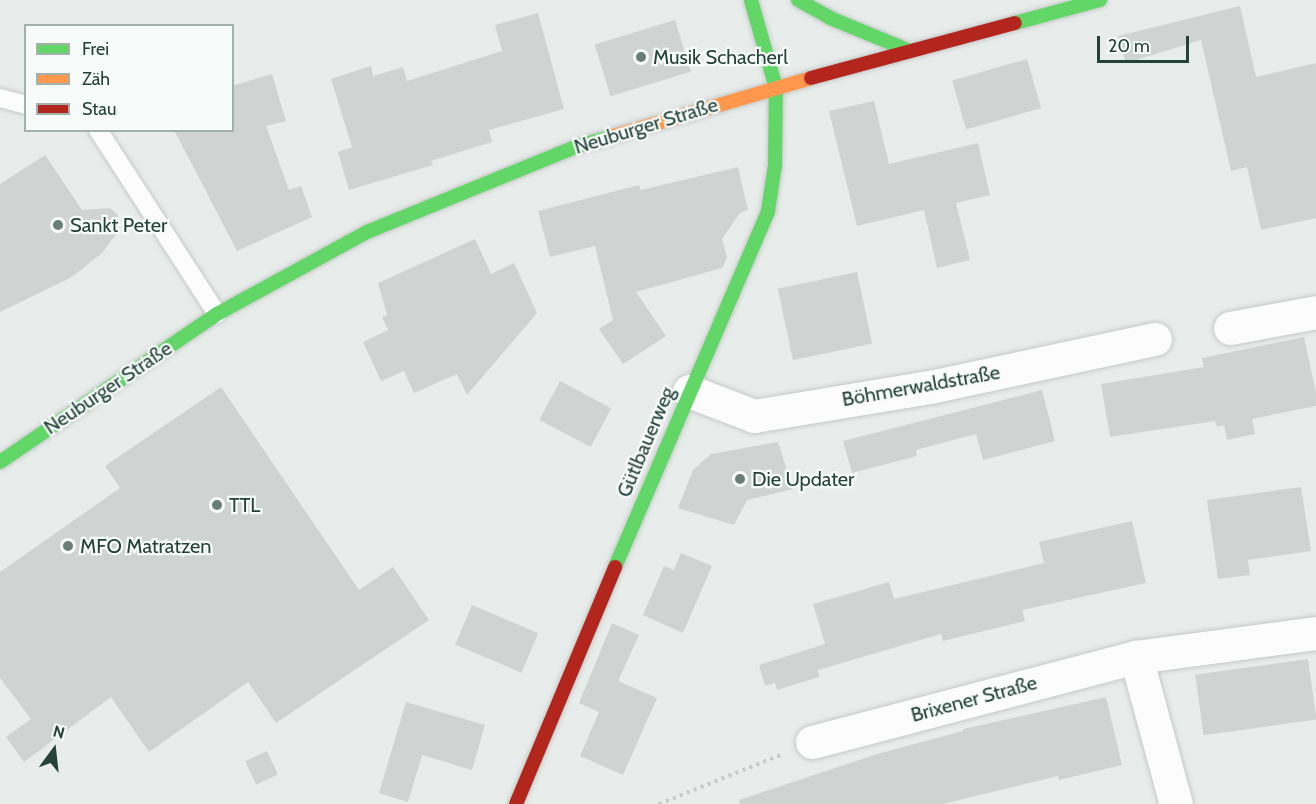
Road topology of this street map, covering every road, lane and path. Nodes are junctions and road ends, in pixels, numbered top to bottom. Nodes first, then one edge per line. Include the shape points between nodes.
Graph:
1 (751, 0) edge
2 (798, 0) edge
3 (1100, 0) edge
4 (909, 51) junction
5 (776, 88) junction
6 (0, 98) edge
7 (24, 104) edge
8 (99, 132) edge
9 (1316, 312) edge
10 (217, 315) junction
11 (1230, 328) dead end
12 (1155, 339) dead end
13 (689, 391) junction
14 (0, 462) edge
15 (1316, 633) edge
16 (1136, 657) junction
17 (813, 742) joint
18 (516, 804) edge
19 (659, 804) edge
20 (1176, 804) edge

1 - 5 street, Gütlbauerweg
2 - 4 street
3 - 4 street, Neuburger Straße
4 - 5 street, Neuburger Straße
5 - 10 street, Neuburger Straße via 564,151 367,232
5 - 13 street, Gütlbauerweg via 775,165 768,211
6 - 7 lane
8 - 10 lane
9 - 11 street
10 - 14 street, Neuburger Straße
12 - 13 street, Böhmerwaldstraße via 935,386 754,416
13 - 18 street, Gütlbauerweg
15 - 16 street, Brixener Straße
16 - 17 street, Brixener Straße
16 - 20 street
17 - 19 path

